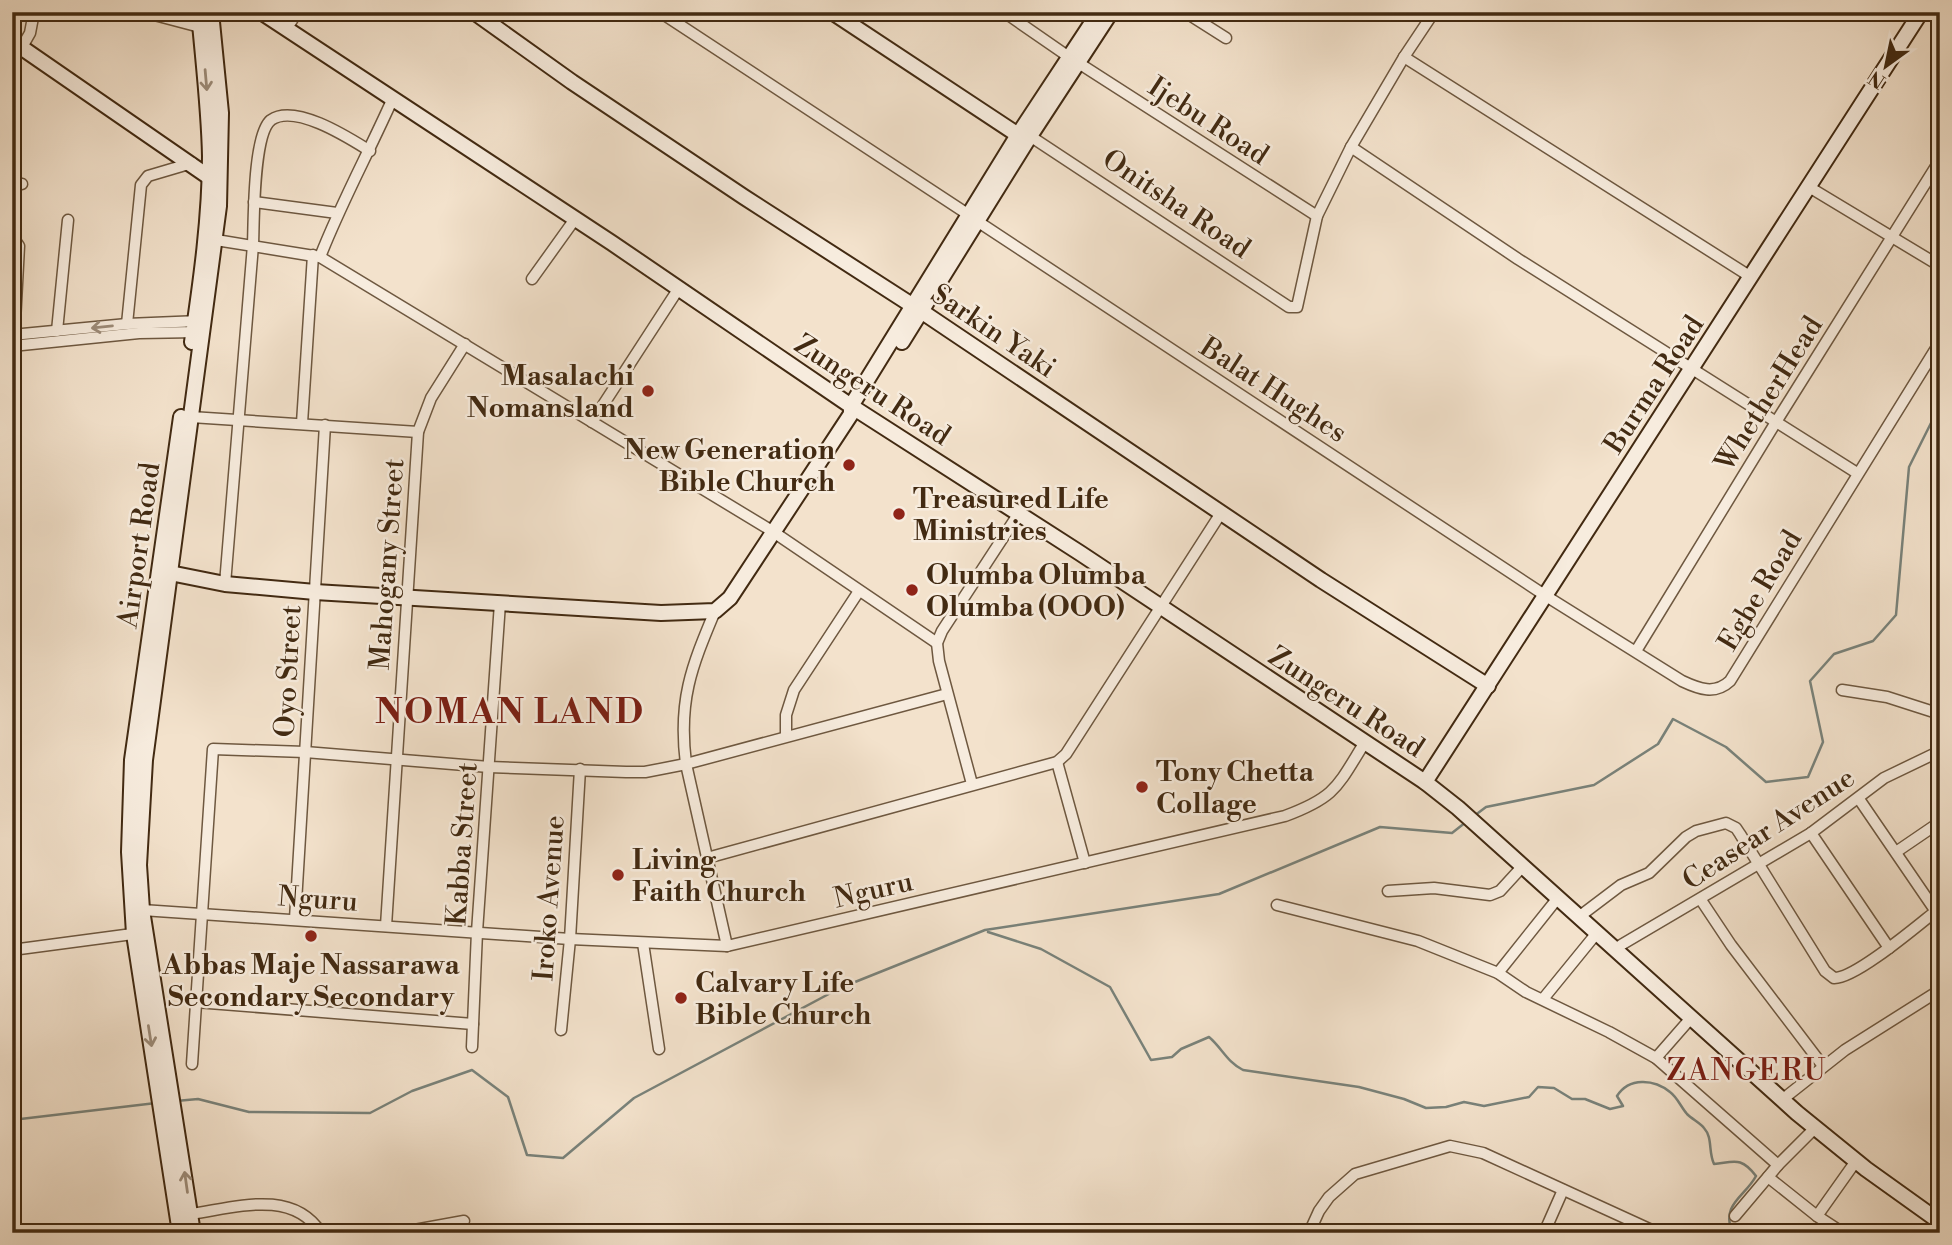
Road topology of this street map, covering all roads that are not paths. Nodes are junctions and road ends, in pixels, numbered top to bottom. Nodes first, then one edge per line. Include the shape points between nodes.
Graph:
1 (34, 12) edge
2 (143, 12) edge
3 (211, 12) edge
4 (261, 12) edge
5 (276, 12) edge
6 (474, 12) edge
7 (660, 12) edge
8 (832, 12) edge
9 (1004, 12) edge
10 (1099, 12) edge
11 (1111, 12) edge
12 (1185, 12) edge
13 (1434, 12) edge
14 (1921, 12) edge
15 (294, 17) edge
16 (199, 20) edge
17 (1226, 38) dead end
18 (17, 44) edge
19 (1404, 57) junction
20 (1073, 60) junction
21 (393, 99) junction
22 (1024, 135) junction
23 (1351, 147) junction
24 (370, 151) junction
25 (1940, 160) edge
26 (192, 163) junction
27 (209, 177) junction
28 (1809, 187) junction
29 (254, 202) junction
30 (337, 213) junction
31 (1317, 216) junction
32 (973, 218) junction
33 (68, 219) dead end
34 (575, 219) junction
35 (1893, 237) junction
36 (216, 240) junction
37 (12, 242) edge
38 (253, 245) junction
39 (316, 256) junction
40 (16, 262) edge
41 (1940, 266) edge
42 (1751, 277) junction
43 (532, 279) dead end
44 (679, 288) junction
45 (917, 308) junction
46 (127, 324) junction
47 (199, 327) junction
48 (57, 331) junction
49 (13, 341) edge
50 (1940, 342) edge
51 (465, 344) junction
52 (1691, 370) junction
53 (856, 407) junction
54 (191, 417) junction
55 (237, 419) junction
56 (592, 422) junction
57 (1776, 422) junction
58 (302, 423) junction
59 (325, 425) junction
60 (418, 432) junction
61 (1857, 473) junction
62 (1019, 513) junction
63 (1222, 513) junction
64 (772, 531) junction
65 (170, 573) junction
66 (225, 584) junction
67 (859, 591) junction
68 (315, 592) junction
69 (1546, 596) junction
70 (407, 597) junction
71 (500, 603) junction
72 (1163, 605) junction
73 (715, 611) junction
74 (937, 643) junction
75 (1636, 651) junction
76 (1488, 686) junction
77 (1842, 690) dead end
78 (947, 694) junction
79 (1940, 713) edge
80 (786, 736) junction
81 (1365, 742) junction
82 (1940, 751) edge
83 (305, 752) junction
84 (396, 760) junction
85 (1057, 762) junction
86 (686, 764) junction
87 (489, 766) junction
88 (580, 769) junction
89 (1427, 779) junction
90 (972, 784) junction
91 (1859, 799) junction
92 (1473, 820) junction
93 (1940, 822) edge
94 (1811, 833) junction
95 (1896, 852) junction
96 (707, 858) junction
97 (1085, 863) junction
98 (1757, 864) junction
99 (1522, 867) junction
100 (1388, 891) dead end
101 (1557, 899) junction
102 (1701, 900) junction
103 (1277, 905) dead end
104 (142, 910) junction
105 (1584, 912) junction
106 (201, 914) junction
107 (1938, 914) edge
108 (295, 919) junction
109 (386, 926) junction
110 (477, 932) junction
111 (140, 933) junction
112 (1596, 933) junction
113 (570, 939) junction
114 (643, 943) junction
115 (1621, 945) junction
116 (727, 946) junction
117 (1889, 948) junction
118 (12, 950) edge
119 (1498, 973) junction
120 (1940, 990) edge
121 (1543, 999) junction
122 (196, 1002) junction
123 (1691, 1018) junction
124 (474, 1024) junction
125 (561, 1030) dead end
126 (472, 1046) dead end
127 (659, 1049) dead end
128 (1656, 1058) junction
129 (192, 1064) dead end
130 (1823, 1066) junction
131 (1788, 1095) junction
132 (1815, 1128) junction
133 (172, 1133) junction
134 (1856, 1161) junction
135 (1778, 1165) junction
136 (1768, 1177) junction
137 (1563, 1190) junction
138 (1940, 1213) edge
139 (191, 1214) junction
140 (1735, 1216) dead end
141 (1816, 1216) junction
142 (464, 1222) dead end
143 (1940, 1222) edge
144 (180, 1233) edge
145 (193, 1233) edge
146 (321, 1233) edge
147 (398, 1233) edge
148 (1309, 1233) edge
149 (1544, 1233) edge
150 (1658, 1233) edge
151 (1843, 1233) edge

1 - 18 street via 30,33
2 - 16 street
3 - 36 street, Airport Road via 221,113
4 - 21 street, Zungeru Road
5 - 15 street
6 - 45 street, Sarkin Yaki via 572,82
7 - 32 street, Balat Hughes
8 - 22 street, Onitsha Road
9 - 20 street, Ijebu Road
10 - 20 street
11 - 20 street
12 - 17 street
13 - 19 street
14 - 28 street, Burma Road
15 - 53 street
16 -> 27 street, Airport Road via 209,110
18 - 26 street
19 - 23 street
19 - 42 street
20 - 22 street
20 - 31 street, Ijebu Road
21 - 24 street
21 - 34 street, Zungeru Road
22 - 31 street, Onitsha Road via 1289,307 1297,307
22 - 32 street
23 - 31 street
23 - 52 street
24 - 29 street via 316,121 272,119 263,129
24 - 30 street
25 - 35 street, WhetherHead
26 - 27 street
26 - 46 street via 148,176 141,185
27 - 47 street, Airport Road
28 - 35 street
28 - 42 street, Burma Road
29 - 30 street
29 - 38 street
30 - 39 street
32 - 45 street
32 - 69 street, Balat Hughes
33 - 48 street
34 - 43 street
34 - 44 street, Zungeru Road
35 - 41 street
35 - 57 street, WhetherHead
36 - 38 street
36 - 47 street, Airport Road
37 - 40 street via 19,245
38 - 39 street
38 - 55 street
39 - 51 street
39 - 58 street
40 - 49 street
42 - 52 street, Burma Road
44 - 53 street, Zungeru Road
44 - 56 street
45 - 53 street
45 - 63 street, Sarkin Yaki
46 - 47 street
46 -> 48 street
47 - 49 street
47 - 54 street, Airport Road
47 - 111 street, Airport Road via 132,760 129,852
48 - 49 street
50 - 61 street, Egbe Road
51 - 56 street
51 - 60 street, Mahogany Street via 431,398
52 - 57 street
52 - 69 street, Burma Road
53 - 62 street, Zungeru Road
53 - 64 street
53 - 72 street via 1023,506
54 - 55 street
54 - 65 street, Airport Road
55 - 58 street
55 - 66 street
56 - 64 street
57 - 61 street
57 - 75 street, WhetherHead
58 - 59 street
59 - 60 street
59 - 68 street, Oyo Street
60 - 70 street, Mahogany Street
61 - 75 street, Egbe Road via 1723,688 1696,688
62 - 72 street, Zungeru Road
62 - 74 street
63 - 72 street
63 - 76 street, Sarkin Yaki
64 - 67 street
64 - 73 street via 730,598
65 - 66 street
65 - 104 street, Airport Road via 141,809
66 - 68 street
67 - 74 street
67 - 80 street via 794,690 786,715
68 - 70 street
68 - 83 street, Oyo Street
69 - 75 street, Egbe Road
69 - 76 street, Burma Road
70 - 71 street
70 - 84 street, Mahogany Street
71 - 73 street via 661,613
71 - 87 street, Kabba Street
72 - 81 street, Zungeru Road
72 - 85 street
72 - 89 street
73 - 86 street via 692,665 684,702
74 - 78 street
76 - 89 street, Burma Road
77 - 79 street
78 - 80 street
78 - 90 street
80 - 86 street
81 - 89 street, Zungeru Road
81 - 97 street, Nguru via 1335,789 1312,806
82 - 91 street, Ceasear Avenue via 1884,778
83 - 84 street
83 - 106 street via 213,749
83 - 108 street, Oyo Street
84 - 87 street
84 - 109 street, Mahogany Street
85 - 90 street
85 - 97 street
86 - 88 street via 645,772
86 - 96 street
87 - 88 street
87 - 110 street, Kabba Street
88 - 113 street, Iroko Avenue
89 - 92 street, Zungeru Road
90 - 96 street
91 - 94 street, Ceasear Avenue
91 - 95 street
92 - 99 street
92 - 105 street
93 - 95 street
94 - 98 street, Ceasear Avenue
94 - 117 street
95 - 107 street
96 - 116 street
97 - 116 street, Nguru
98 - 102 street, Ceasear Avenue
98 - 105 street via 1735,828 1726,823 1711,827 1686,838 1649,873 1621,885
98 - 117 street via 1825,971 1834,978 1844,978
99 - 100 street via 1500,891 1490,895 1434,888
99 - 101 street
101 - 112 street
101 - 119 street
102 - 115 street, Ceasear Avenue
102 - 130 street
103 - 119 street via 1418,941
104 - 106 street, Nguru
104 - 111 street, Airport Road
105 - 115 street
106 - 108 street, Nguru
106 - 122 street
107 - 117 street
108 - 109 street, Nguru
109 - 110 street, Nguru
110 - 113 street, Nguru
110 - 124 street, Kabba Street
111 - 118 street
111 - 133 street, Airport Road
112 - 121 street
112 - 123 street
113 - 114 street, Nguru
113 - 125 street, Iroko Avenue
114 - 116 street, Nguru
114 - 127 street
115 - 131 street
119 - 121 street
120 - 130 street
121 - 128 street
122 - 124 street
122 - 129 street
123 - 128 street
123 - 132 street
124 - 126 street, Kabba Street
128 - 135 street
130 - 131 street
131 - 138 street
132 - 134 street
132 - 135 street
139 -> 133 street
133 - 144 street
134 - 141 street
134 - 143 street
135 - 136 street
136 - 140 street
136 - 141 street
137 - 148 street via 1483,1153 1450,1146 1355,1174 1329,1197
137 - 149 street
137 - 150 street
139 - 145 street
139 - 146 street via 269,1203 299,1212
141 - 151 street
142 - 147 street

